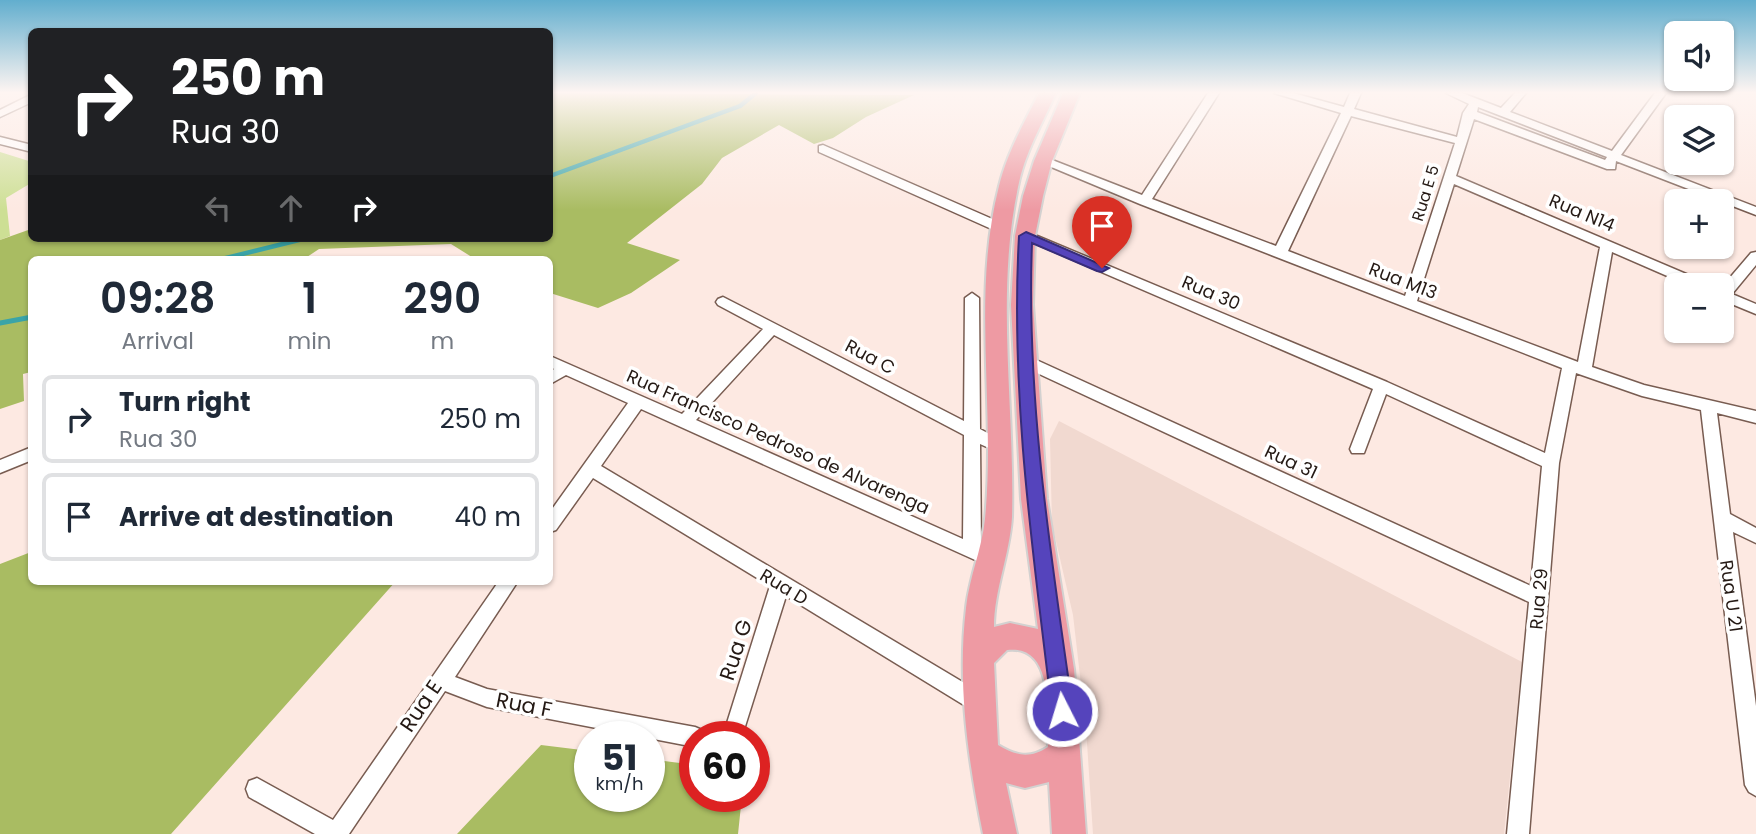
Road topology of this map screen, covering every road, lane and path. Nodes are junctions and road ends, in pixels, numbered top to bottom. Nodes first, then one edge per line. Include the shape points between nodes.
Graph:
1 (1029, 132) edge
2 (1055, 132) edge
3 (1189, 132) edge
4 (1338, 132) edge
5 (1426, 132) edge
6 (1463, 132) edge
7 (1543, 132) edge
8 (1548, 132) edge
9 (1632, 132) edge
10 (0, 141) edge
11 (1460, 141) junction
12 (28, 148) edge
13 (823, 149) dead end
14 (1043, 160) junction
15 (1611, 160) junction
16 (1448, 177) junction
17 (1676, 189) edge
18 (1144, 201) junction
19 (1756, 211) edge
20 (1734, 213) edge
21 (1756, 221) edge
22 (1001, 228) junction
23 (1026, 236) junction
24 (1607, 244) junction
25 (1280, 253) junction
26 (1756, 256) edge
27 (1673, 273) edge
28 (1734, 282) edge
29 (972, 298) dead end
30 (1734, 300) edge
31 (723, 302) dead end
32 (1409, 304) junction
33 (1756, 309) edge
34 (772, 328) junction
35 (1027, 362) junction
36 (557, 364) edge
37 (1577, 368) junction
38 (1382, 386) junction
39 (638, 401) junction
40 (1708, 407) junction
41 (1756, 417) edge
42 (685, 421) junction
43 (971, 432) junction
44 (1000, 447) junction
45 (1358, 449) dead end
46 (28, 455) edge
47 (1551, 463) junction
48 (0, 467) edge
49 (590, 468) junction
50 (1720, 517) junction
51 (553, 521) edge
52 (1756, 536) edge
53 (981, 555) junction
54 (506, 585) edge
55 (780, 585) junction
56 (1539, 598) junction
57 (978, 663) junction
58 (1059, 668) junction
59 (439, 680) junction
60 (1750, 690) edge
61 (979, 703) junction
62 (732, 721) edge
63 (679, 734) edge
64 (983, 754) junction
65 (1066, 754) junction
66 (1756, 785) edge
67 (257, 789) dead end
68 (336, 834) edge
69 (1000, 834) edge
70 (1069, 834) edge
71 (1518, 834) edge

1 - 22 main road via 1008,187
2 - 14 main road
3 - 18 street
4 - 25 street
5 - 11 street
6 - 11 street, Rua E 5
7 - 15 street
8 - 15 street
9 - 15 street
10 - 12 street
11 - 16 street, Rua E 5
13 - 22 street
14 - 18 street, Rua M13
14 - 23 main road
15 - 17 street
15 - 19 street
16 - 24 street, Rua N14
16 - 32 street, Rua E 5
18 - 25 street, Rua M13
20 - 21 street
22 - 44 main road via 994,304
23 - 35 main road via 1022,305
23 - 38 street, Rua 30
24 - 27 street, Rua N14
24 - 37 street, Rua 29
25 - 32 street, Rua M13
26 - 28 street
29 - 43 street
30 - 33 street
31 - 34 street, Rua C
32 - 37 street, Rua M13
34 - 42 street
34 - 43 street, Rua C
35 - 56 street, Rua 31
35 - 58 main road via 1034,499
36 - 39 street, Rua Francisco Pedroso de Alvarenga
37 - 40 street, Rua M13
37 - 47 street, Rua 29
38 - 45 street
38 - 47 street, Rua 30
39 - 42 street, Rua Francisco Pedroso de Alvarenga
39 - 49 street
40 - 41 street, Rua M13
40 - 50 street, Rua U 21
42 - 53 street, Rua Francisco Pedroso de Alvarenga
43 - 44 street, Rua C
43 - 53 street
44 - 53 main road via 998,521
46 - 48 street
47 - 56 street, Rua 29
49 - 51 street
49 - 55 street, Rua D
50 - 52 street
50 - 60 street, Rua U 21
53 - 57 main road
54 - 59 street, Rua E
55 - 61 street, Rua D
55 - 62 street, Rua G
56 - 71 street, Rua 29
57 - 58 main road via 990,644 1021,636 1043,644
57 - 61 main road
58 - 65 main road
59 - 63 street, Rua F via 487,698
59 - 68 street, Rua E
60 - 66 street, Rua U 21
61 - 64 main road
64 - 65 main road via 1024,774 1044,770
64 - 69 main road
65 - 70 main road
67 - 68 street

